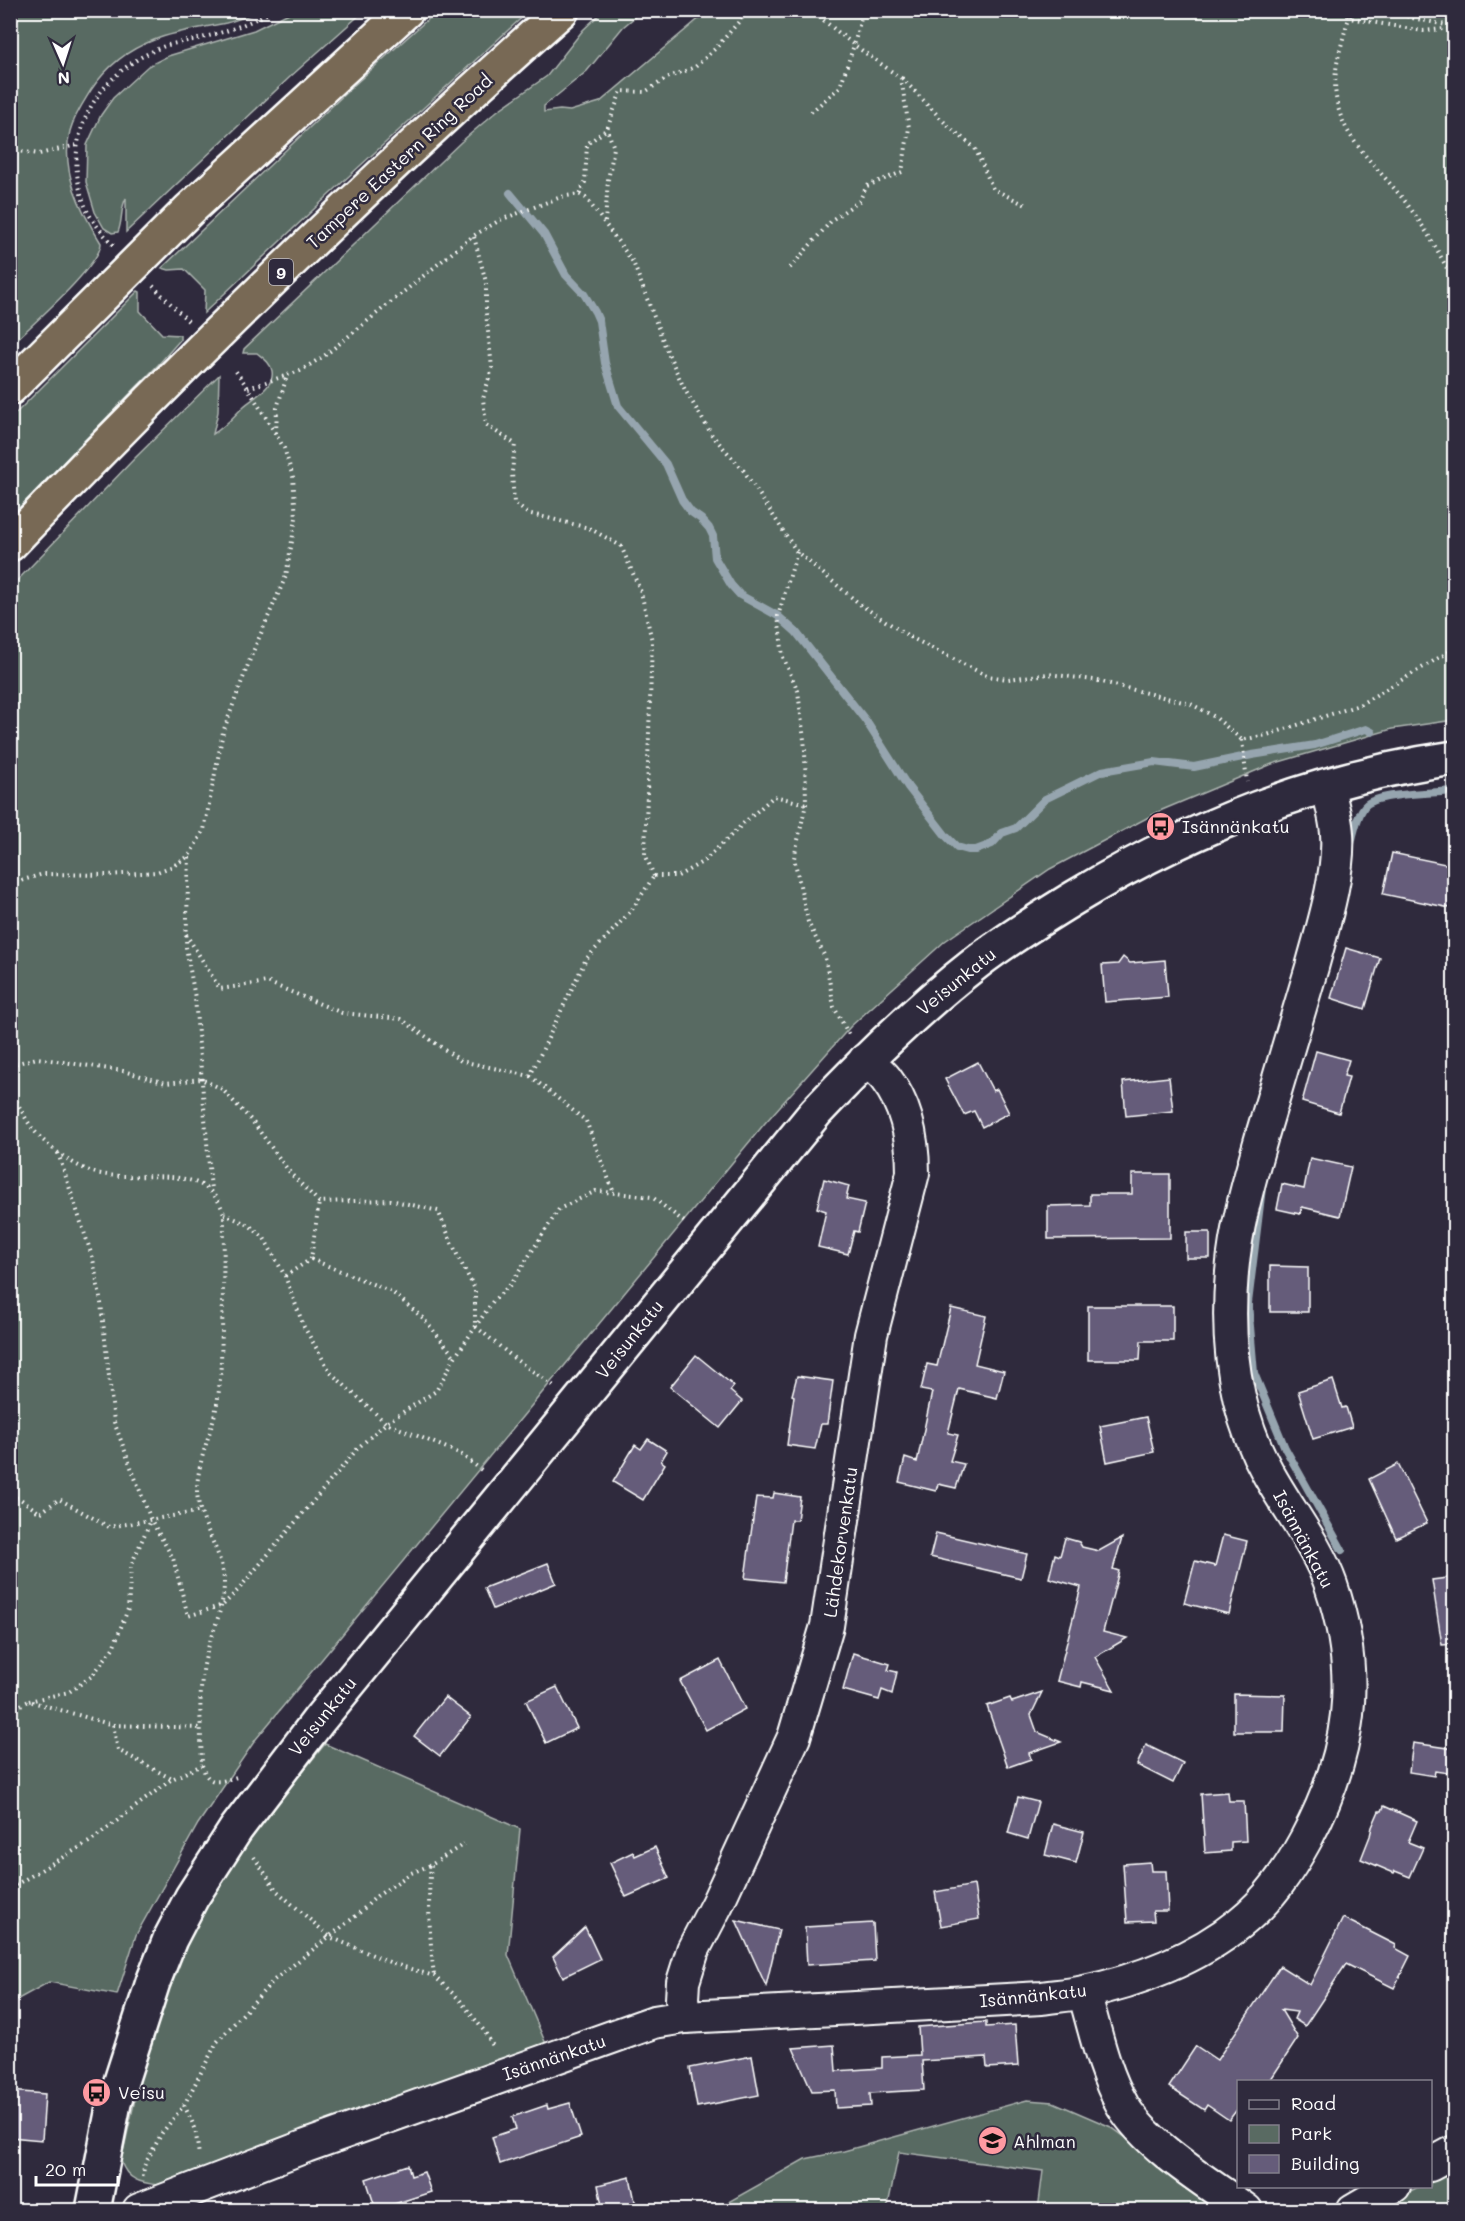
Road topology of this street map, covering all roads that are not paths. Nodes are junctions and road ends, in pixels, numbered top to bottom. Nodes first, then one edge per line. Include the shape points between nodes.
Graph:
1 (407, 10) edge
2 (562, 10) edge
3 (10, 388) edge
4 (10, 544) edge
5 (1455, 758) edge
6 (1327, 785) junction
7 (859, 1051) junction
8 (1084, 1992) junction
9 (685, 2017) junction
10 (1455, 2152) edge
11 (1432, 2164) edge
12 (1392, 2188) edge
13 (93, 2211) edge
14 (139, 2211) edge
15 (1246, 2211) edge
16 (1353, 2211) edge

1 - 3 highway via 189,210
2 - 4 highway, Tampere Eastern Ring Road / 9 via 258,294
5 - 6 street, Veisunkatu via 1373,772
6 - 7 street, Veisunkatu via 1206,829 1116,873 1024,928 910,1018
6 - 8 street, Isännänkatu via 1337,834 1328,908 1248,1186 1232,1269 1230,1337 1235,1379 1252,1442 1330,1582 1343,1628 1349,1690 1342,1752 1315,1822 1282,1881 1262,1903 1192,1954 1131,1979
7 - 9 street, Lähdekorvenkatu via 886,1079 899,1101 910,1131 913,1173 871,1335 828,1626 794,1737 693,1950 683,1982
7 - 13 street, Veisunkatu via 816,1112 512,1482 236,1829 170,1939 153,1982 114,2103
8 - 9 street, Isännänkatu via 1042,1998
8 - 15 street via 1111,2082 1124,2107 1154,2142
9 - 14 street, Isännänkatu via 654,2022 508,2073
10 - 11 street
12 - 16 street

